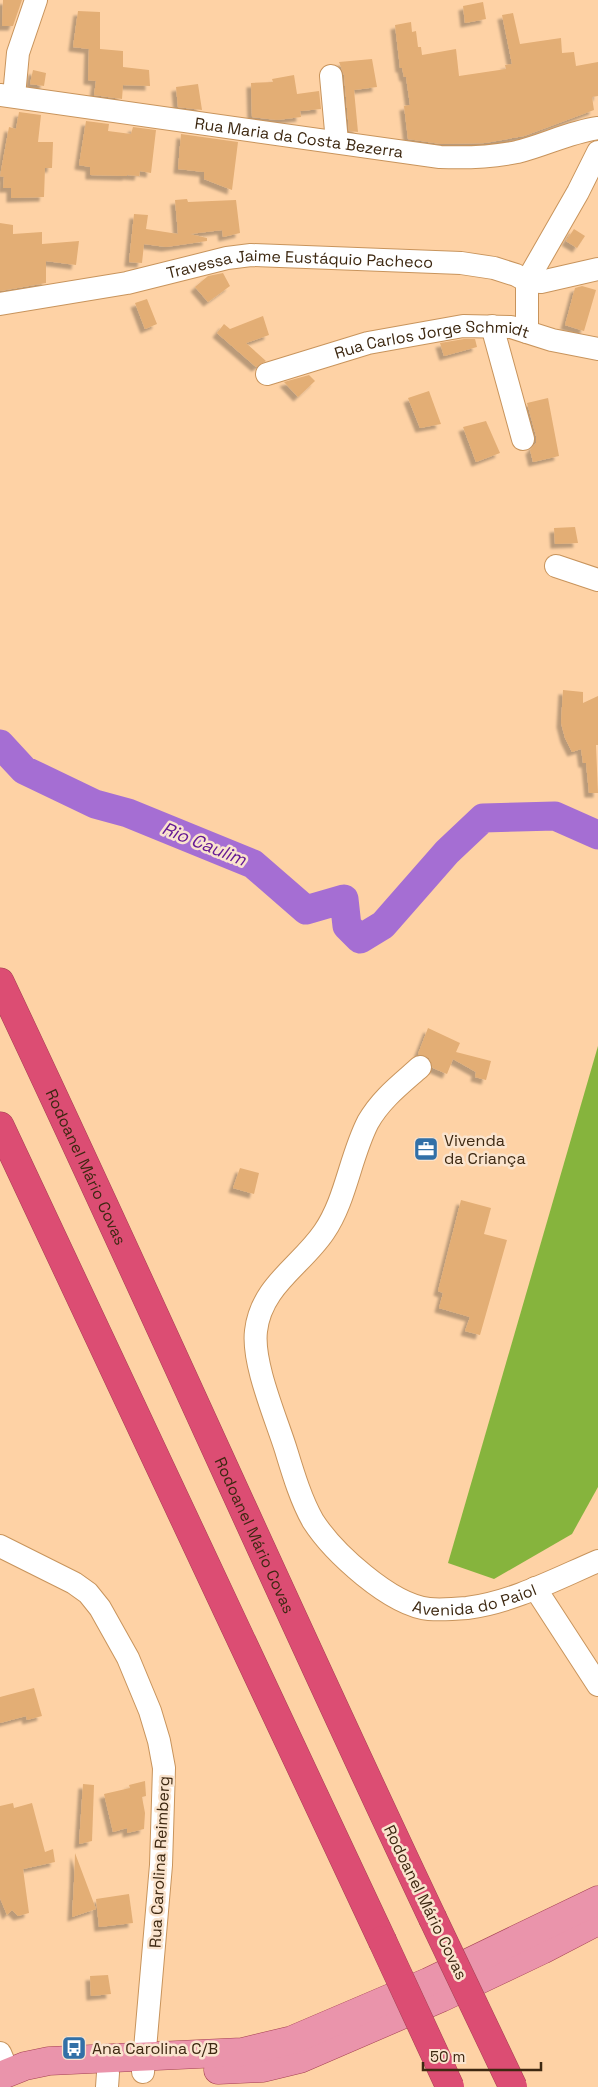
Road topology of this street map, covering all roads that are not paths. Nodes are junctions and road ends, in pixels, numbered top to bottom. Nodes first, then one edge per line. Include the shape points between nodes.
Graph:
1 (36, 0) edge
2 (331, 76) dead end
3 (7, 96) edge
4 (598, 128) edge
5 (337, 142) junction
6 (598, 152) edge
7 (598, 269) edge
8 (528, 281) junction
9 (0, 304) edge
10 (492, 326) junction
11 (527, 332) junction
12 (598, 349) edge
13 (267, 374) dead end
14 (523, 439) dead end
15 (556, 566) dead end
16 (598, 580) edge
17 (0, 982) edge
18 (420, 1067) dead end
19 (0, 1126) edge
20 (0, 1546) edge
21 (598, 1561) edge
22 (535, 1588) junction
23 (598, 1684) edge
24 (598, 1900) edge
25 (598, 1921) edge
26 (144, 2064) junction
27 (7, 2072) edge
28 (108, 2080) edge
29 (450, 2087) edge
30 (513, 2087) edge

1 - 3 street
2 - 5 street
3 - 5 street, Rua Maria da Costa Bezerra
4 - 5 street, Rua Maria da Costa Bezerra via 518,151 468,158
6 - 8 street
7 - 8 street, Travessa Jaime Eustáquio Pacheco via 541,282
8 - 9 street, Travessa Jaime Eustáquio Pacheco via 494,268 461,263 251,255 118,284
8 - 11 street
10 - 11 street, Rua Carlos Jorge Schmidt
10 - 13 street, Rua Carlos Jorge Schmidt via 463,326 368,343
10 - 14 street
11 - 12 street, Rua Carlos Jorge Schmidt
15 - 16 street
17 - 30 highway, Rodoanel Mário Covas, bridge via 107,1208 332,1706
18 - 22 street, Avenida do Paiol via 381,1102 368,1123 330,1223 273,1288 260,1310 256,1333 258,1360 294,1474 313,1520 333,1548 357,1569 405,1602 427,1609 467,1608
19 - 29 highway, bridge
20 - 26 street, Rua Carolina Reimberg via 57,1573 88,1593 112,1626 150,1711 164,1768 161,1865
21 - 22 street, Avenida do Paiol
22 - 23 street
24 - 26 main road via 428,1982 292,2040 242,2052
25 - 26 main road via 441,1998 300,2059 263,2068
26 - 27 main road via 49,2061
26 - 28 main road
27 - 28 main road via 42,2080

